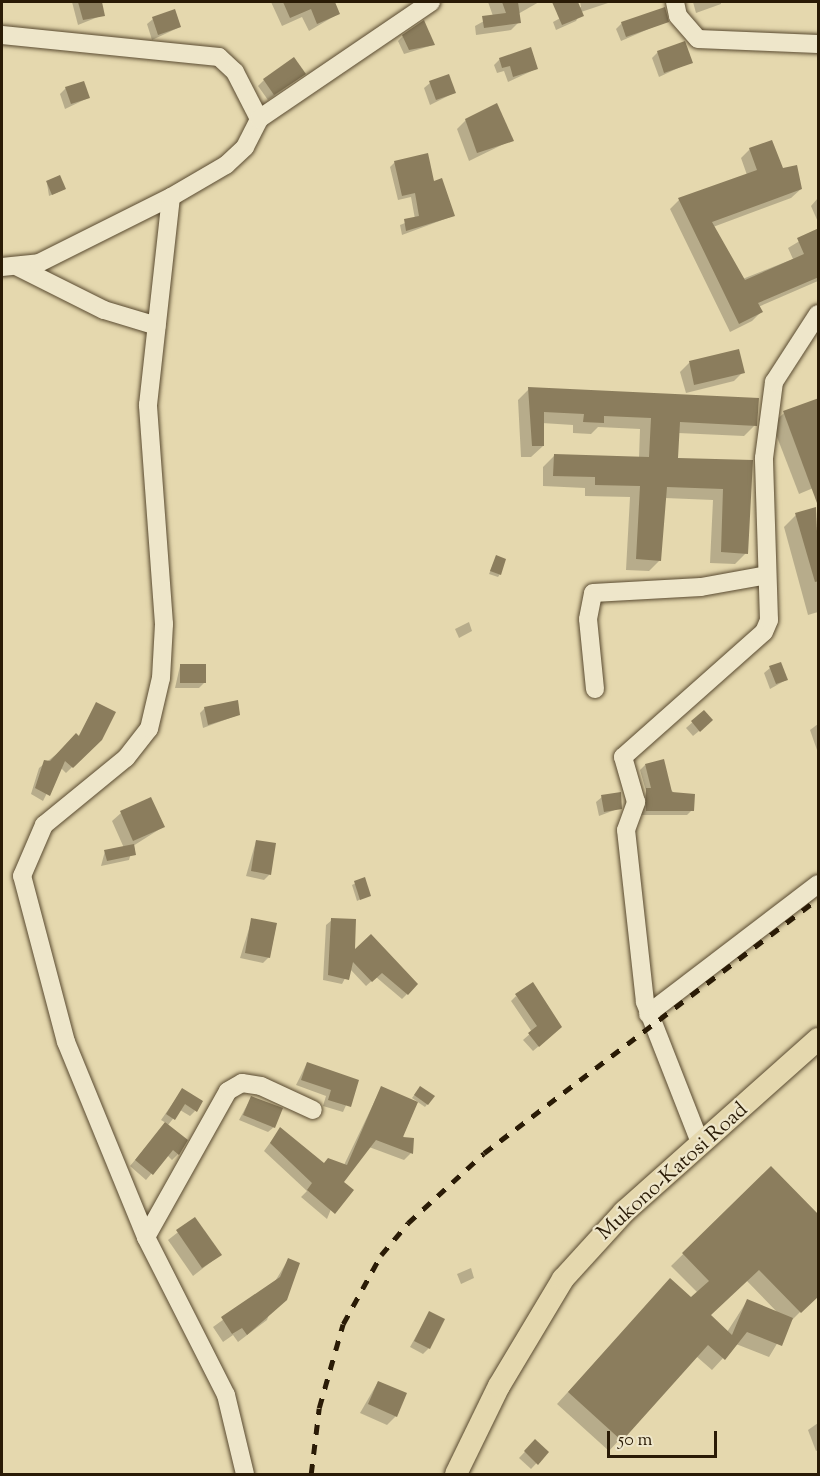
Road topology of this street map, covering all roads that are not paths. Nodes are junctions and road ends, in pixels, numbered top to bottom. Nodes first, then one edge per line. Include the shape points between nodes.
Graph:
1 (431, 2) edge
2 (675, 2) edge
3 (2, 35) edge
4 (819, 44) edge
5 (259, 119) junction
6 (171, 197) junction
7 (9, 267) edge
8 (819, 314) edge
9 (157, 326) junction
10 (767, 575) junction
11 (595, 689) dead end
12 (819, 884) edge
13 (648, 1014) junction
14 (819, 1039) edge
15 (313, 1110) dead end
16 (701, 1145) junction
17 (146, 1237) junction
18 (245, 1474) edge
19 (456, 1474) edge

1 - 5 street
2 - 4 street via 678,16 698,39
3 - 5 street via 219,57 235,72
5 - 6 street via 245,147 226,165
6 - 7 street via 71,249
6 - 9 street
7 - 9 street via 104,310
8 - 10 street via 774,382 764,458
9 - 17 street via 148,405 164,624 161,678 152,719 126,758 44,825 30,847 22,876 66,1042
10 - 11 street via 701,586 592,593 588,619
10 - 13 street via 769,620 758,641 623,757 636,802 626,830
12 - 13 street
13 - 16 street
14 - 16 main road, Mukono-Katosi Road
15 - 17 street via 261,1086 242,1083 228,1091
16 - 19 main road, Mukono-Katosi Road via 624,1212 563,1280 499,1386
17 - 18 street via 226,1395

